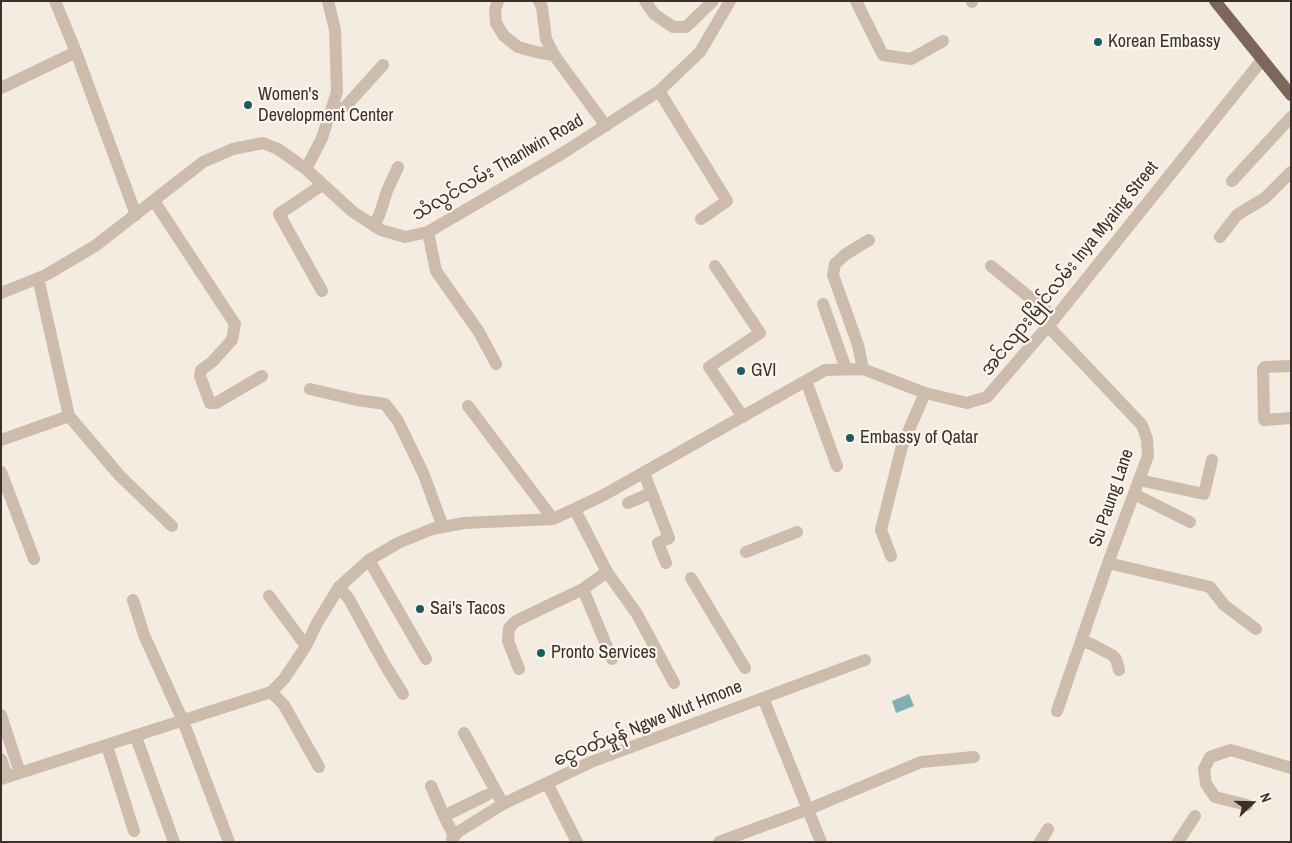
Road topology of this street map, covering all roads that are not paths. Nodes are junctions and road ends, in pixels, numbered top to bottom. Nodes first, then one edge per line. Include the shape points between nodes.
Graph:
1 (55, 1) edge
2 (328, 1) edge
3 (498, 1) edge
4 (539, 1) edge
5 (645, 1) edge
6 (730, 1) edge
7 (856, 1) edge
8 (1215, 1) edge
9 (712, 2) edge
10 (943, 42) dead end
11 (76, 52) junction
12 (554, 55) junction
13 (1262, 60) junction
14 (383, 65) dead end
15 (1, 88) edge
16 (659, 91) junction
17 (1291, 95) edge
18 (329, 117) junction
19 (1291, 117) edge
20 (606, 126) junction
21 (398, 167) dead end
22 (306, 169) junction
23 (1291, 172) edge
24 (1232, 181) dead end
25 (322, 184) junction
26 (154, 201) junction
27 (136, 215) junction
28 (701, 219) dead end
29 (374, 226) junction
30 (428, 232) junction
31 (1220, 237) dead end
32 (869, 240) dead end
33 (715, 266) dead end
34 (991, 266) dead end
35 (38, 278) junction
36 (322, 291) dead end
37 (1, 293) edge
38 (823, 304) dead end
39 (1052, 322) junction
40 (496, 364) dead end
41 (1291, 366) edge
42 (846, 369) junction
43 (863, 369) junction
44 (262, 376) dead end
45 (806, 381) junction
46 (310, 389) dead end
47 (925, 393) junction
48 (468, 406) dead end
49 (69, 416) junction
50 (743, 418) junction
51 (1291, 418) edge
52 (1, 440) edge
53 (1212, 460) dead end
54 (837, 466) dead end
55 (1, 472) edge
56 (644, 472) junction
57 (1139, 480) junction
58 (651, 493) junction
59 (1134, 494) junction
60 (628, 503) dead end
61 (575, 510) junction
62 (553, 519) junction
63 (1190, 522) dead end
64 (172, 526) dead end
65 (444, 527) junction
66 (797, 532) dead end
67 (746, 552) dead end
68 (891, 556) dead end
69 (34, 559) dead end
70 (369, 560) junction
71 (1108, 563) junction
72 (666, 564) dead end
73 (607, 572) junction
74 (691, 578) dead end
75 (339, 587) junction
76 (583, 588) junction
77 (269, 596) dead end
78 (133, 600) dead end
79 (1256, 629) dead end
80 (1081, 641) junction
81 (306, 646) junction
82 (426, 659) dead end
83 (612, 659) dead end
84 (865, 660) dead end
85 (745, 668) dead end
86 (519, 669) dead end
87 (1119, 670) dead end
88 (674, 683) dead end
89 (272, 692) junction
90 (403, 694) dead end
91 (762, 698) junction
92 (1057, 711) dead end
93 (1, 715) edge
94 (183, 721) junction
95 (464, 733) dead end
96 (136, 737) junction
97 (107, 746) junction
98 (974, 757) dead end
99 (1, 759) edge
100 (320, 767) dead end
101 (1291, 768) edge
102 (20, 774) junction
103 (4, 778) edge
104 (547, 783) junction
105 (431, 786) dead end
106 (487, 795) dead end
107 (503, 804) junction
108 (1247, 805) dead end
109 (809, 809) junction
110 (444, 816) junction
111 (1195, 816) dead end
112 (1048, 829) dead end
113 (134, 831) dead end
114 (454, 839) edge
115 (174, 842) edge
116 (229, 842) edge
117 (577, 842) edge
118 (719, 842) edge
119 (821, 842) edge
120 (1040, 842) edge
121 (1178, 842) edge

1 - 11 street
2 - 18 street via 335,30 337,92
3 - 12 street via 496,23 504,36 518,46
4 - 12 street via 546,39
5 - 9 street via 654,14 673,27 686,27
6 - 16 street, သံလွင်လမ်း Thanlwin Road via 700,52
7 - 10 street via 883,55 910,59
8 - 13 main road
11 - 15 street
11 - 27 street
12 - 20 street
13 - 17 main road
13 - 39 street, အင်လျားမြိုင်လမ်း Inya Myaing Street
14 - 18 street via 346,106
16 - 20 street, သံလွင်လမ်း Thanlwin Road
16 - 28 street via 727,201
18 - 22 street
19 - 24 street
20 - 30 street, သံလွင်လမ်း Thanlwin Road via 564,154
21 - 29 street
22 - 25 street, သံလွင်လမ်း Thanlwin Road
22 - 26 street, သံလွင်လမ်း Thanlwin Road via 278,149 263,143 232,149 202,162
23 - 31 street via 1265,198 1237,215
25 - 29 street, သံလွင်လမ်း Thanlwin Road
25 - 36 street via 279,214
26 - 27 street, သံလွင်လမ်း Thanlwin Road
26 - 44 street via 235,324 232,340 201,370 200,376 210,404
27 - 35 street, သံလွင်လမ်း Thanlwin Road via 95,246
29 - 30 street, သံလွင်လမ်း Thanlwin Road via 405,237
30 - 40 street via 436,271 479,332
32 - 43 street via 835,264 833,275 858,345
33 - 50 street via 760,333 709,367
34 - 39 street, Su Paung Lane
35 - 37 street, သံလွင်လမ်း Thanlwin Road
35 - 49 street
38 - 42 street
39 - 47 street, အင်လျားမြိုင်လမ်း Inya Myaing Street via 987,397 968,403
39 - 57 street, Su Paung Lane via 1142,425 1148,456
41 - 51 street via 1263,369 1264,420
42 - 43 street, အင်လျားမြိုင်လမ်း Inya Myaing Street
42 - 45 street, အင်လျားမြိုင်လမ်း Inya Myaing Street via 824,370
43 - 47 street, အင်လျားမြိုင်လမ်း Inya Myaing Street
45 - 50 street, အင်လျားမြိုင်လမ်း Inya Myaing Street
45 - 54 street
46 - 65 street via 385,404 398,421 424,475
47 - 68 street via 902,446 881,530
48 - 62 street
49 - 52 street
49 - 64 street via 120,476
50 - 56 street, အင်လျားမြိုင်လမ်း Inya Myaing Street
53 - 57 street via 1204,494
55 - 69 street
56 - 58 street
56 - 61 street, အင်လျားမြိုင်လမ်း Inya Myaing Street
57 - 59 street, Su Paung Lane
58 - 60 street
58 - 72 street via 668,538 658,543
59 - 63 street
59 - 71 street, Su Paung Lane
61 - 62 street, အင်လျားမြိုင်လမ်း Inya Myaing Street
61 - 73 street
62 - 65 street, အင်လျားမြိုင်လမ်း Inya Myaing Street via 464,523
65 - 70 street, အင်လျားမြိုင်လမ်း Inya Myaing Street via 398,543
66 - 67 street
70 - 75 street, အင်လျားမြိုင်လမ်း Inya Myaing Street
70 - 82 street
71 - 79 street via 1210,587 1224,605
71 - 80 street, Su Paung Lane
73 - 76 street
73 - 88 street via 637,614
74 - 85 street
75 - 81 street, အင်လျားမြိုင်လမ်း Inya Myaing Street
75 - 90 street
76 - 83 street
76 - 86 street via 532,612 510,628 508,641
77 - 81 street
78 - 94 street via 144,635
80 - 87 street via 1116,658
80 - 92 street, Su Paung Lane
81 - 89 street, အင်လျားမြိုင်လမ်း Inya Myaing Street
84 - 91 street, ငွေဝတ်မှုန် Ngwe Wut Hmone
89 - 94 street
89 - 100 street via 284,705
91 - 104 street, ငွေဝတ်မှုန် Ngwe Wut Hmone via 591,762
91 - 109 street, ငွေဝတ်မှုန် Ngwe Wut Hmone
93 - 102 street
94 - 96 street
94 - 116 street
95 - 107 street
96 - 97 street
96 - 115 street
97 - 102 street
97 - 113 street
98 - 109 street via 921,762
99 - 103 street
101 - 108 street via 1231,750 1210,757 1204,769 1206,784 1215,797
102 - 103 street
104 - 107 street, ငွေဝတ်မှုန် Ngwe Wut Hmone
104 - 117 street
105 - 110 street
106 - 110 street
107 - 114 street, ငွေဝတ်မှုန် Ngwe Wut Hmone via 458,832
109 - 118 street
109 - 119 street, ငွေဝတ်မှုန် Ngwe Wut Hmone
110 - 114 street
111 - 121 street
112 - 120 street

